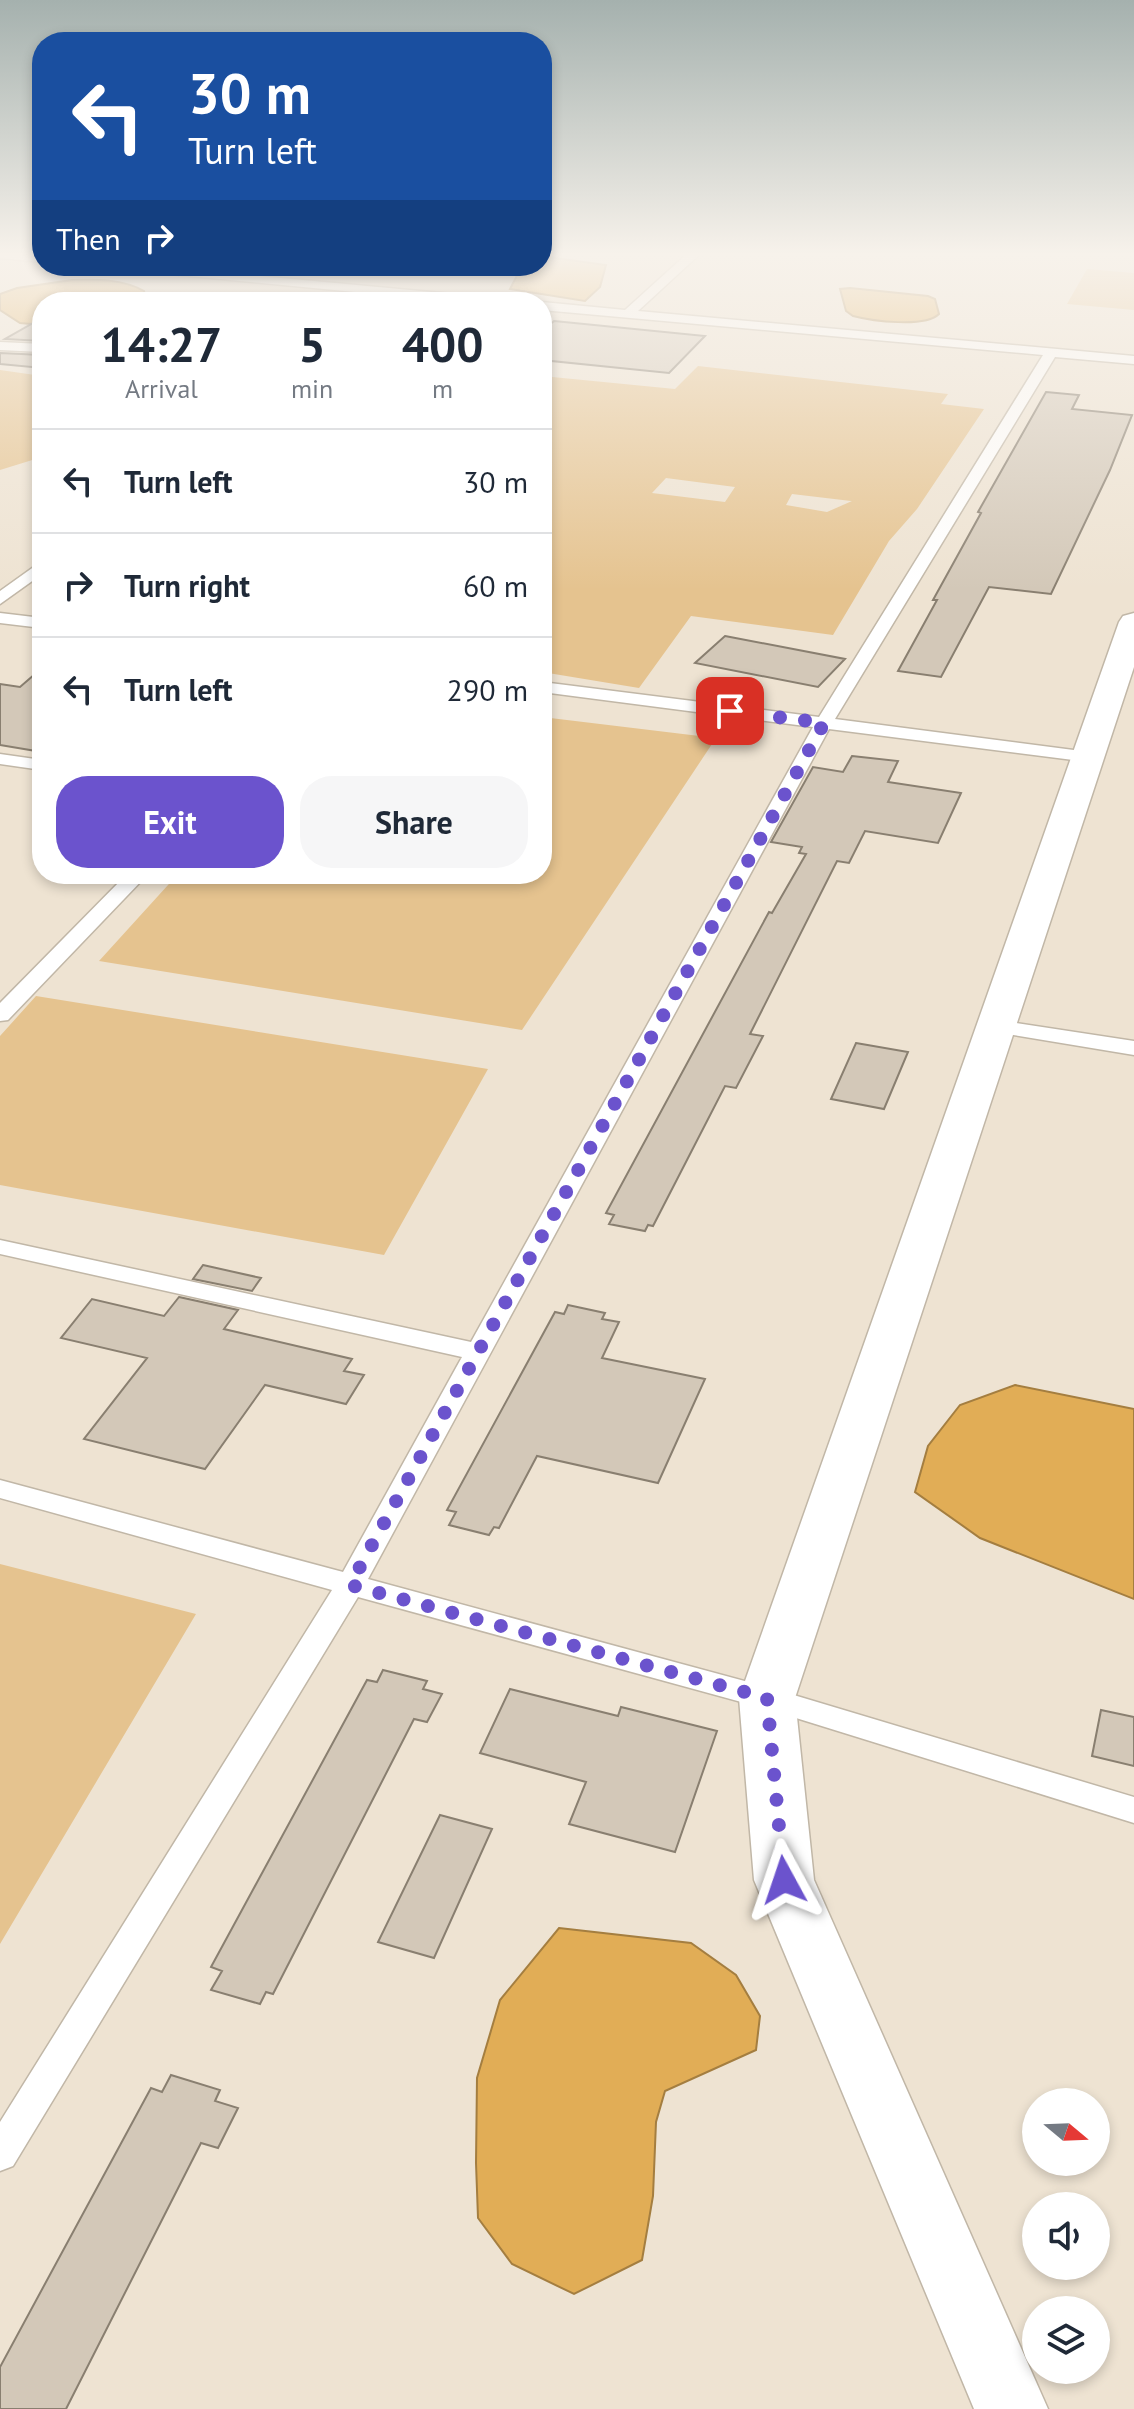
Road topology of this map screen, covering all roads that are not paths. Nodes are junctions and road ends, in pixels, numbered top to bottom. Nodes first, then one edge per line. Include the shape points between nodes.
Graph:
1 (1043, 365) edge
2 (32, 574) edge
3 (0, 599) edge
4 (0, 618) edge
5 (32, 622) edge
6 (1134, 622) edge
7 (552, 688) edge
8 (824, 723) junction
9 (1089, 757) junction
10 (0, 759) edge
11 (32, 764) edge
12 (128, 884) edge
13 (0, 1015) edge
14 (997, 1026) junction
15 (1134, 1048) edge
16 (0, 1247) edge
17 (477, 1352) junction
18 (0, 1489) edge
19 (350, 1585) junction
20 (767, 1698) junction
21 (1134, 1810) edge
22 (0, 2154) edge
23 (1011, 2409) edge

1 - 8 lane
2 - 3 lane
4 - 5 lane
6 - 9 street
7 - 8 lane
8 - 9 lane
8 - 17 lane
9 - 14 street
10 - 11 lane
12 - 13 lane
14 - 15 lane
14 - 20 street
16 - 17 lane
17 - 19 lane
18 - 19 lane
19 - 20 lane
19 - 22 lane
20 - 21 lane
20 - 23 street via 784,1880

